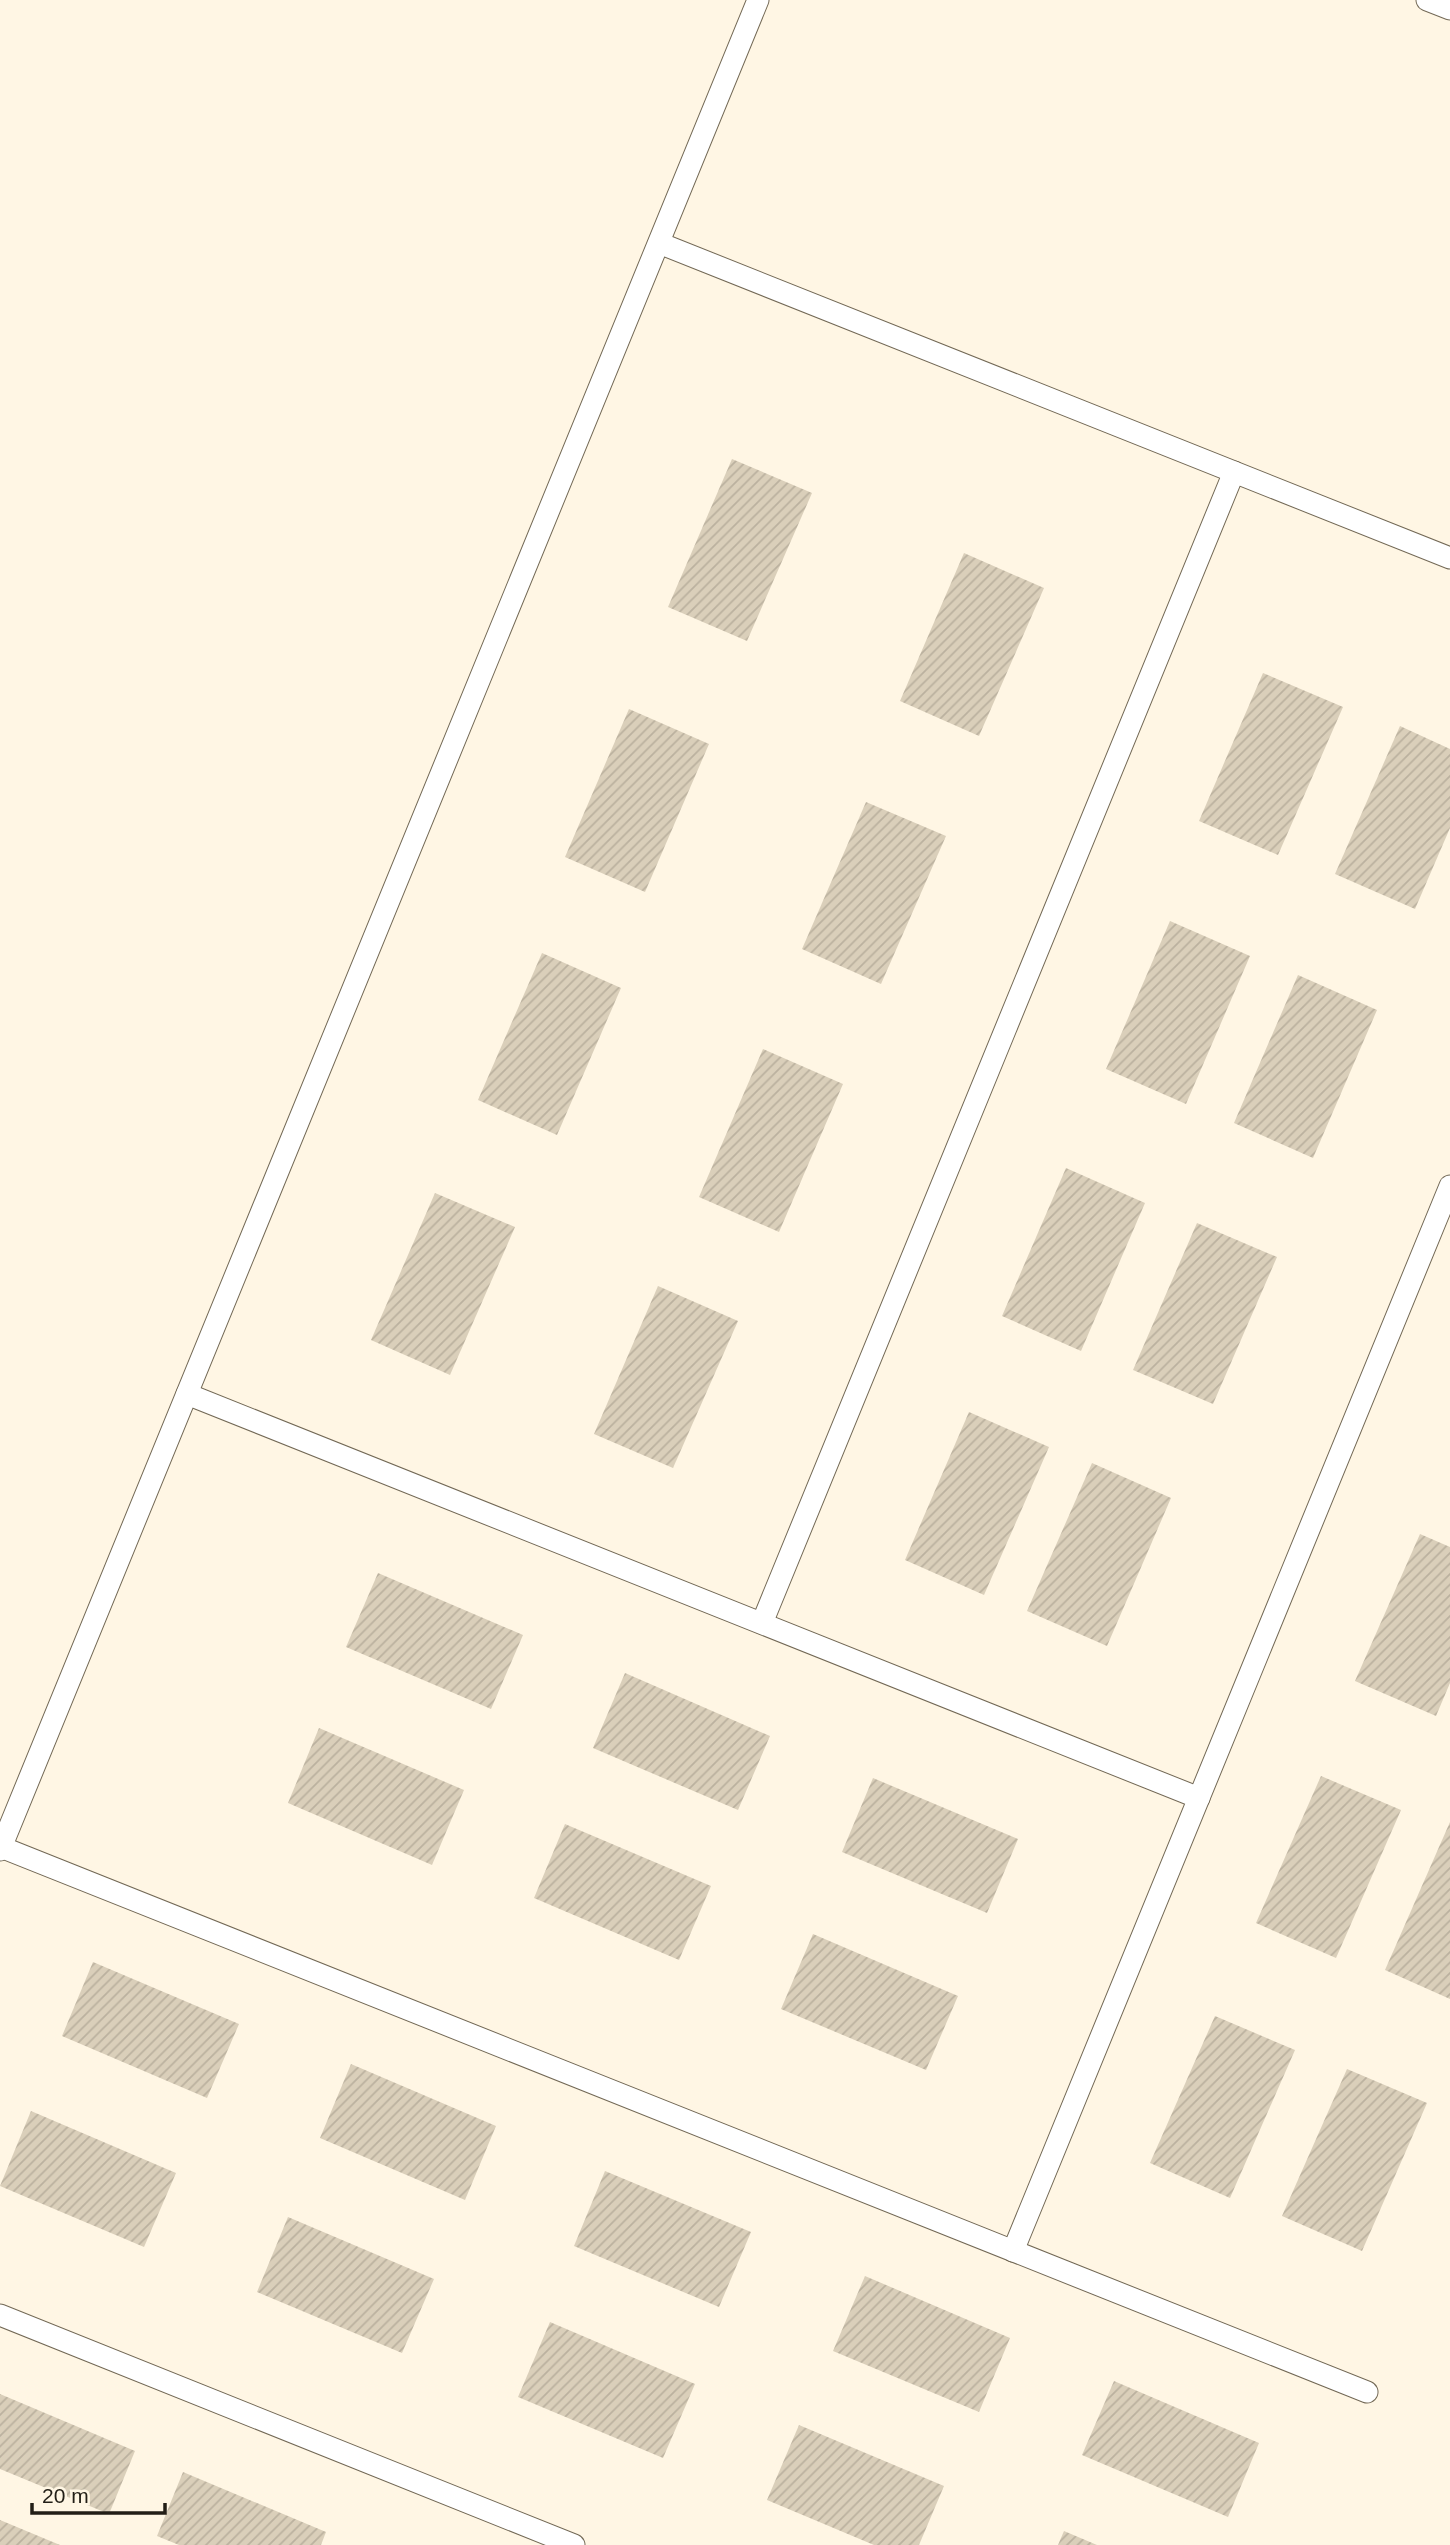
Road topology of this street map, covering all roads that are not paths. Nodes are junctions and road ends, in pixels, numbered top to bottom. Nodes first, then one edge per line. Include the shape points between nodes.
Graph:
1 (758, 0) edge
2 (1427, 0) edge
3 (1450, 9) edge
4 (659, 243) junction
5 (1234, 472) junction
6 (1450, 558) edge
7 (1450, 1186) edge
8 (187, 1394) junction
9 (762, 1623) junction
10 (1199, 1798) junction
11 (1, 1849) edge
12 (1013, 2251) junction
13 (0, 2315) edge
14 (1367, 2392) dead end
15 (574, 2545) edge

1 - 4 lane
2 - 3 lane
4 - 5 lane
4 - 8 lane
5 - 6 lane
5 - 9 lane
7 - 10 lane
8 - 9 lane
8 - 11 lane
9 - 10 lane
10 - 12 lane
11 - 12 lane
12 - 14 lane
13 - 15 lane

